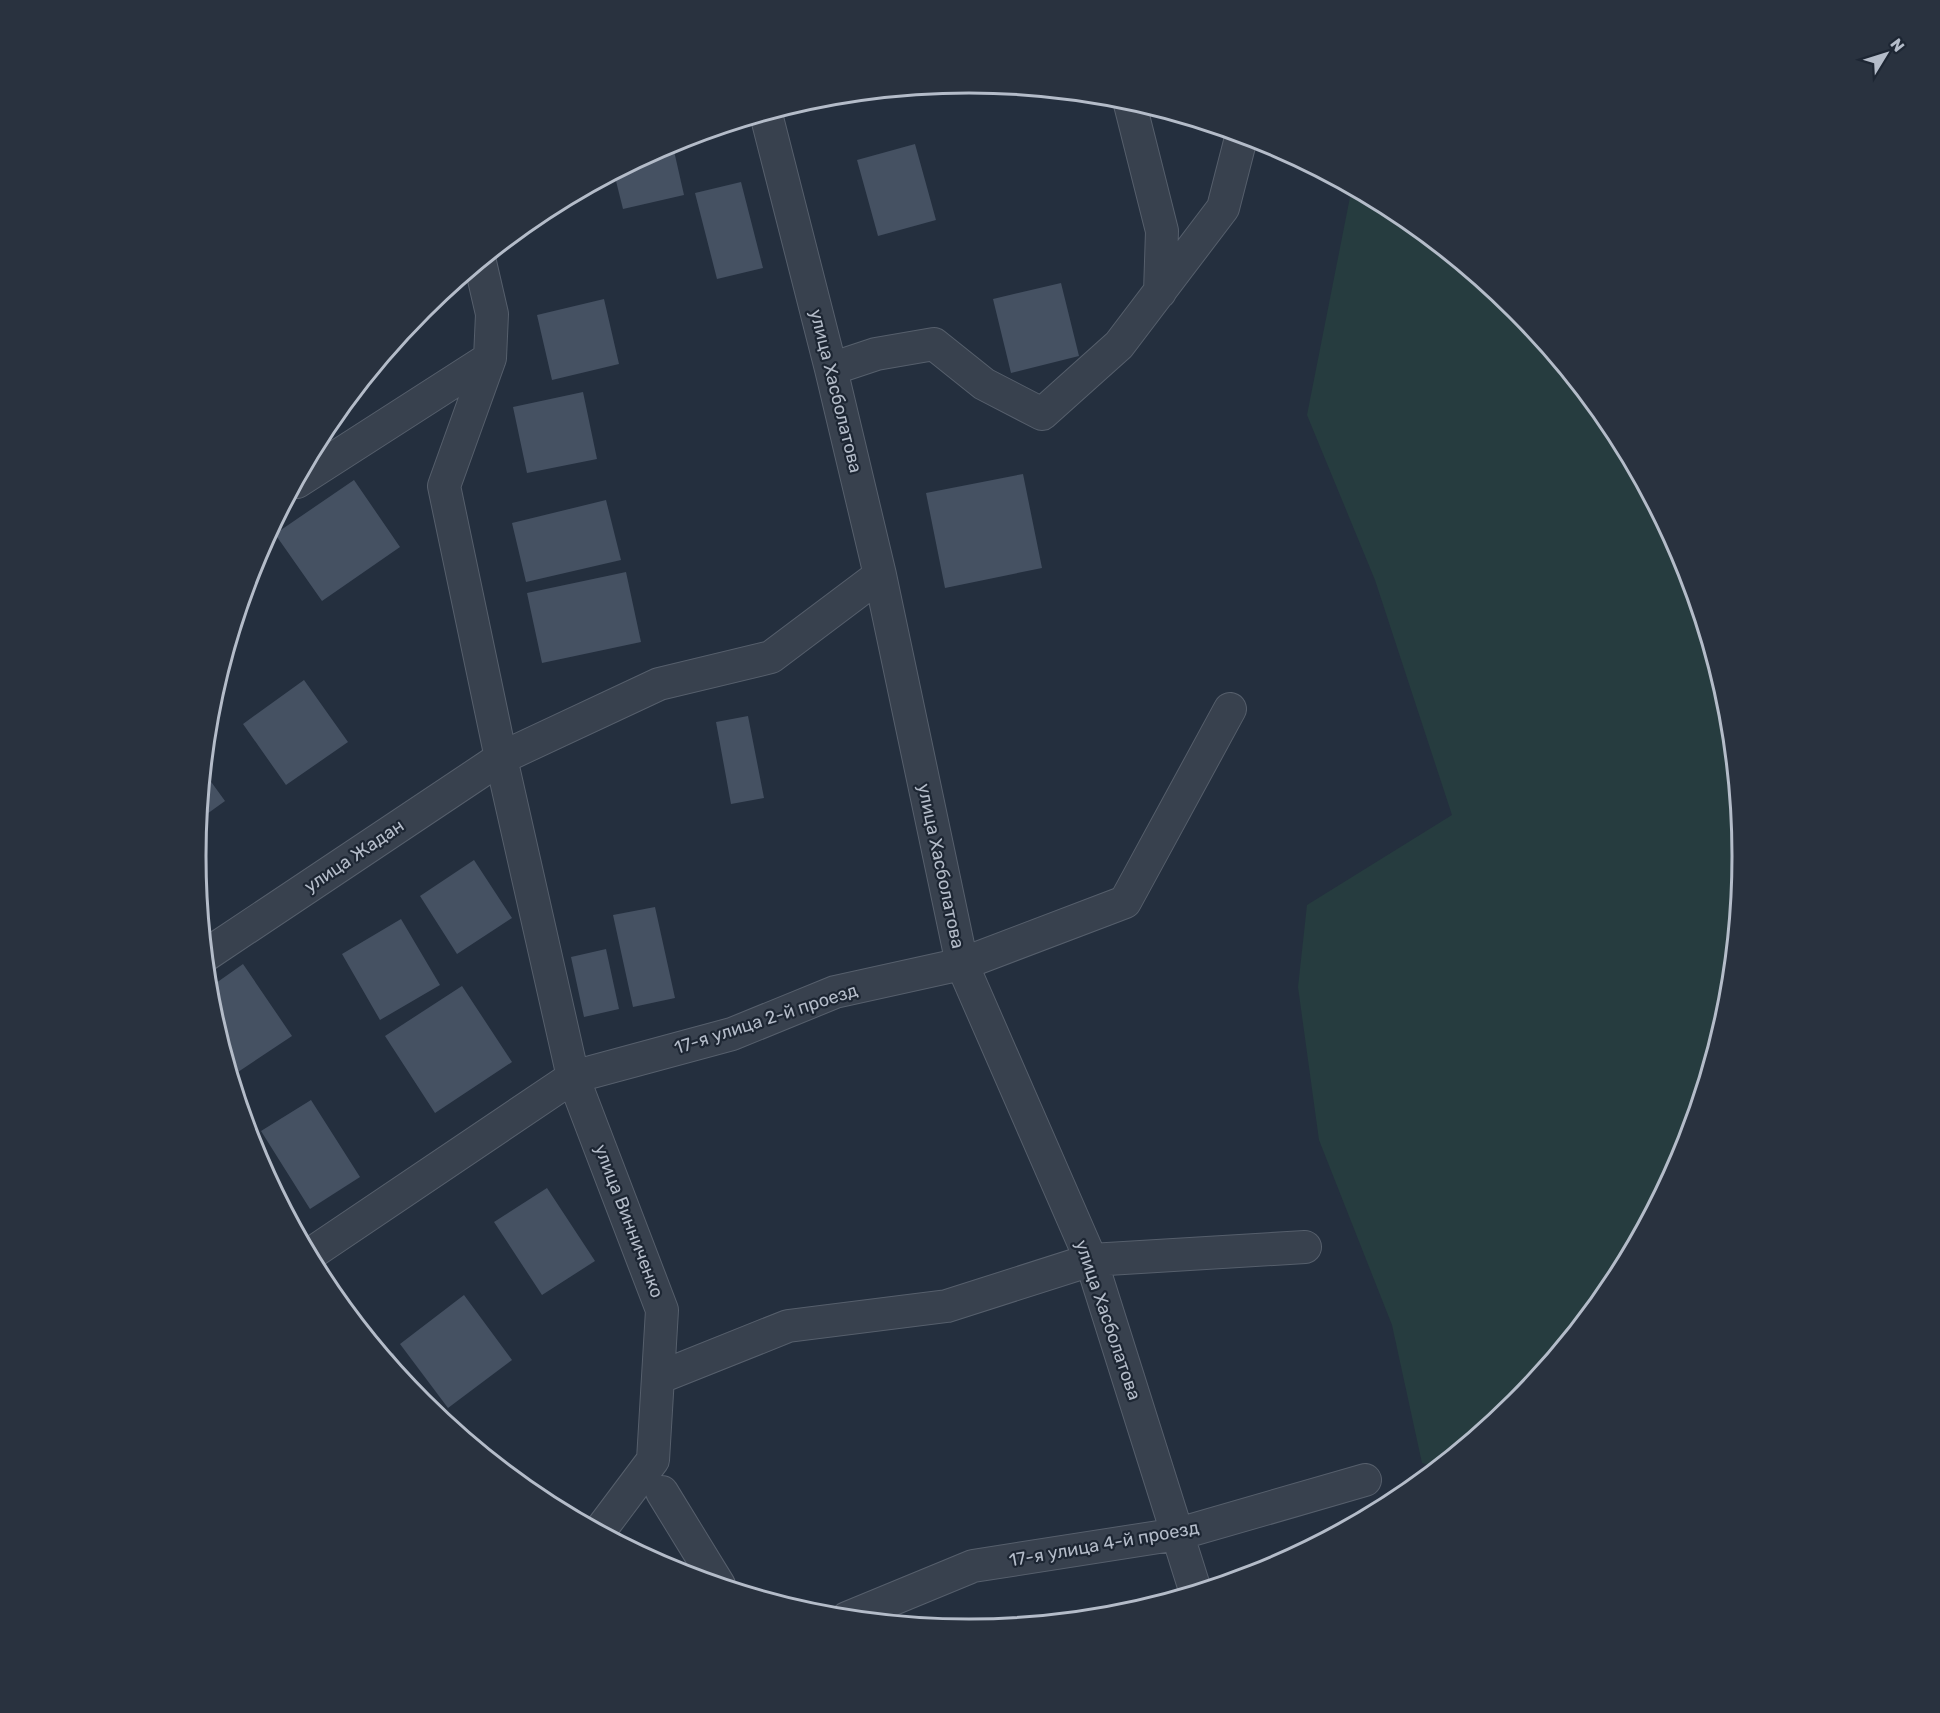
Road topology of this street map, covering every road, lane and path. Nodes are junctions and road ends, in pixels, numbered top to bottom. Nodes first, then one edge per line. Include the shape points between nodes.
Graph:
1 (1132, 111) edge
2 (768, 120) edge
3 (1240, 143) edge
4 (482, 270) edge
5 (1160, 291) junction
6 (490, 358) junction
7 (831, 369) junction
8 (310, 474) edge
9 (880, 575) junction
10 (1230, 709) dead end
11 (501, 758) junction
12 (212, 951) edge
13 (962, 964) junction
14 (573, 1077) junction
15 (1305, 1246) dead end
16 (316, 1249) edge
17 (1091, 1260) junction
18 (658, 1378) junction
19 (1365, 1480) dead end
20 (662, 1492) dead end
21 (603, 1526) edge
22 (1178, 1534) junction
23 (713, 1575) edge
24 (1195, 1586) edge
25 (862, 1612) edge

1 - 5 street via 1162,231
2 - 7 street, улица Хасболатова
3 - 5 street via 1223,208
4 - 6 street, улица Винниченко via 492,314
5 - 7 street via 1119,345 1042,414 984,384 934,344 876,354
6 - 8 street
6 - 11 street, улица Винниченко via 444,486
7 - 9 street, улица Хасболатова
9 - 11 street, улица Жадан via 771,657 659,684
9 - 13 street, улица Хасболатова
10 - 13 street, 17-я улица 2-й проезд via 1125,902
11 - 12 street, улица Жадан
11 - 14 street, улица Винниченко
13 - 14 street, 17-я улица 2-й проезд via 835,992 732,1034
13 - 17 street, улица Хасболатова
14 - 16 street, 17-я улица 2-й проезд
14 - 18 street, улица Винниченко via 662,1310
15 - 17 street
17 - 18 street via 947,1306 788,1326
17 - 22 street, улица Хасболатова
18 - 21 street, улица Винниченко via 653,1460
19 - 22 street, 17-я улица 4-й проезд
20 - 23 street
22 - 24 street, улица Хасболатова
22 - 25 street, 17-я улица 4-й проезд via 973,1566

